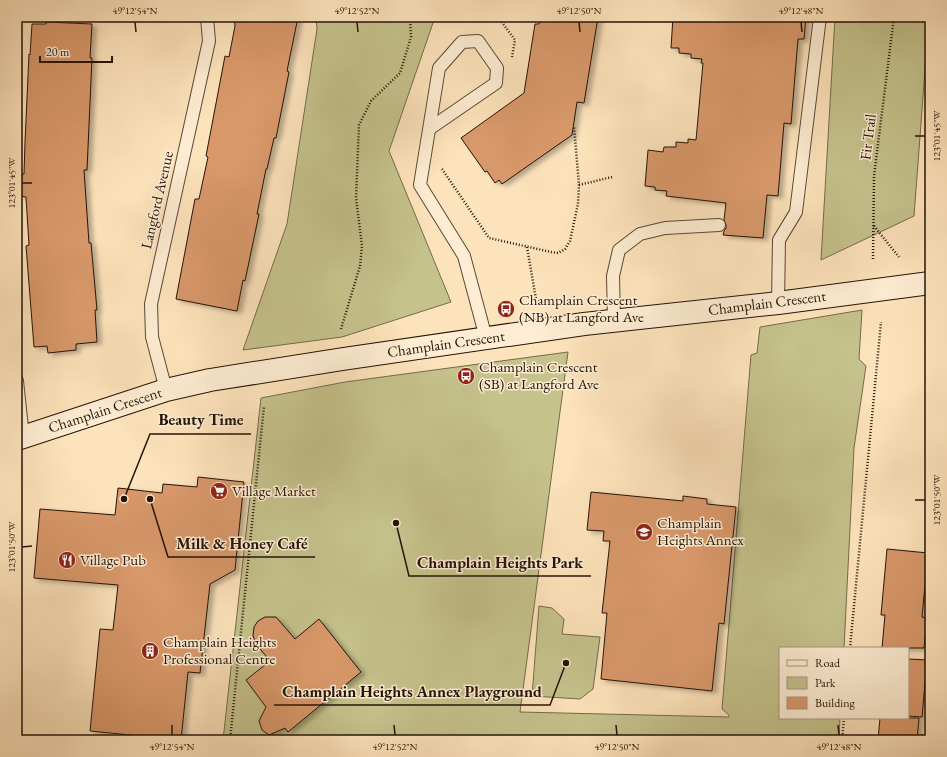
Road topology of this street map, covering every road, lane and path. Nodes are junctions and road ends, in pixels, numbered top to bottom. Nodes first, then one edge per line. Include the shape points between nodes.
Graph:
1 (207, 17) edge
2 (410, 17) edge
3 (498, 17) edge
4 (820, 17) edge
5 (894, 17) edge
6 (512, 61) dead end
7 (574, 126) dead end
8 (429, 129) junction
9 (441, 168) dead end
10 (612, 177) dead end
11 (579, 184) junction
12 (719, 225) dead end
13 (874, 226) junction
14 (527, 247) junction
15 (899, 256) dead end
16 (873, 259) dead end
17 (930, 283) edge
18 (778, 303) junction
19 (537, 305) dead end
20 (614, 320) junction
21 (881, 322) dead end
22 (341, 330) dead end
23 (486, 338) junction
24 (17, 381) edge
25 (166, 390) junction
26 (264, 406) dead end
27 (20, 438) edge
28 (850, 647) edge
29 (844, 719) edge
30 (230, 740) edge
31 (842, 740) edge

1 - 25 lane, Langford Avenue via 209,41 151,304 152,337
2 - 22 path via 411,37 400,73 371,101 359,125 356,198 362,246 360,266
3 - 6 path via 515,40
4 - 18 lane via 796,212 779,240
5 - 13 path, Fir Trail via 874,176
7 - 11 path
8 - 8 lane via 439,68 462,42 478,41 497,68 496,83
8 - 23 lane via 420,186 464,256
9 - 14 path via 490,238
10 - 11 path
11 - 14 path via 578,204 570,240 565,249 558,253
12 - 20 lane via 665,228 640,234 619,250 613,276
13 - 15 path
13 - 16 path, Fir Trail
14 - 19 path
17 - 18 street, Champlain Crescent
18 - 20 street, Champlain Crescent
20 - 23 street, Champlain Crescent
21 - 28 path
23 - 25 street, Champlain Crescent via 224,378
24 - 27 lane
25 - 27 street, Champlain Crescent
26 - 30 path
29 - 31 path

